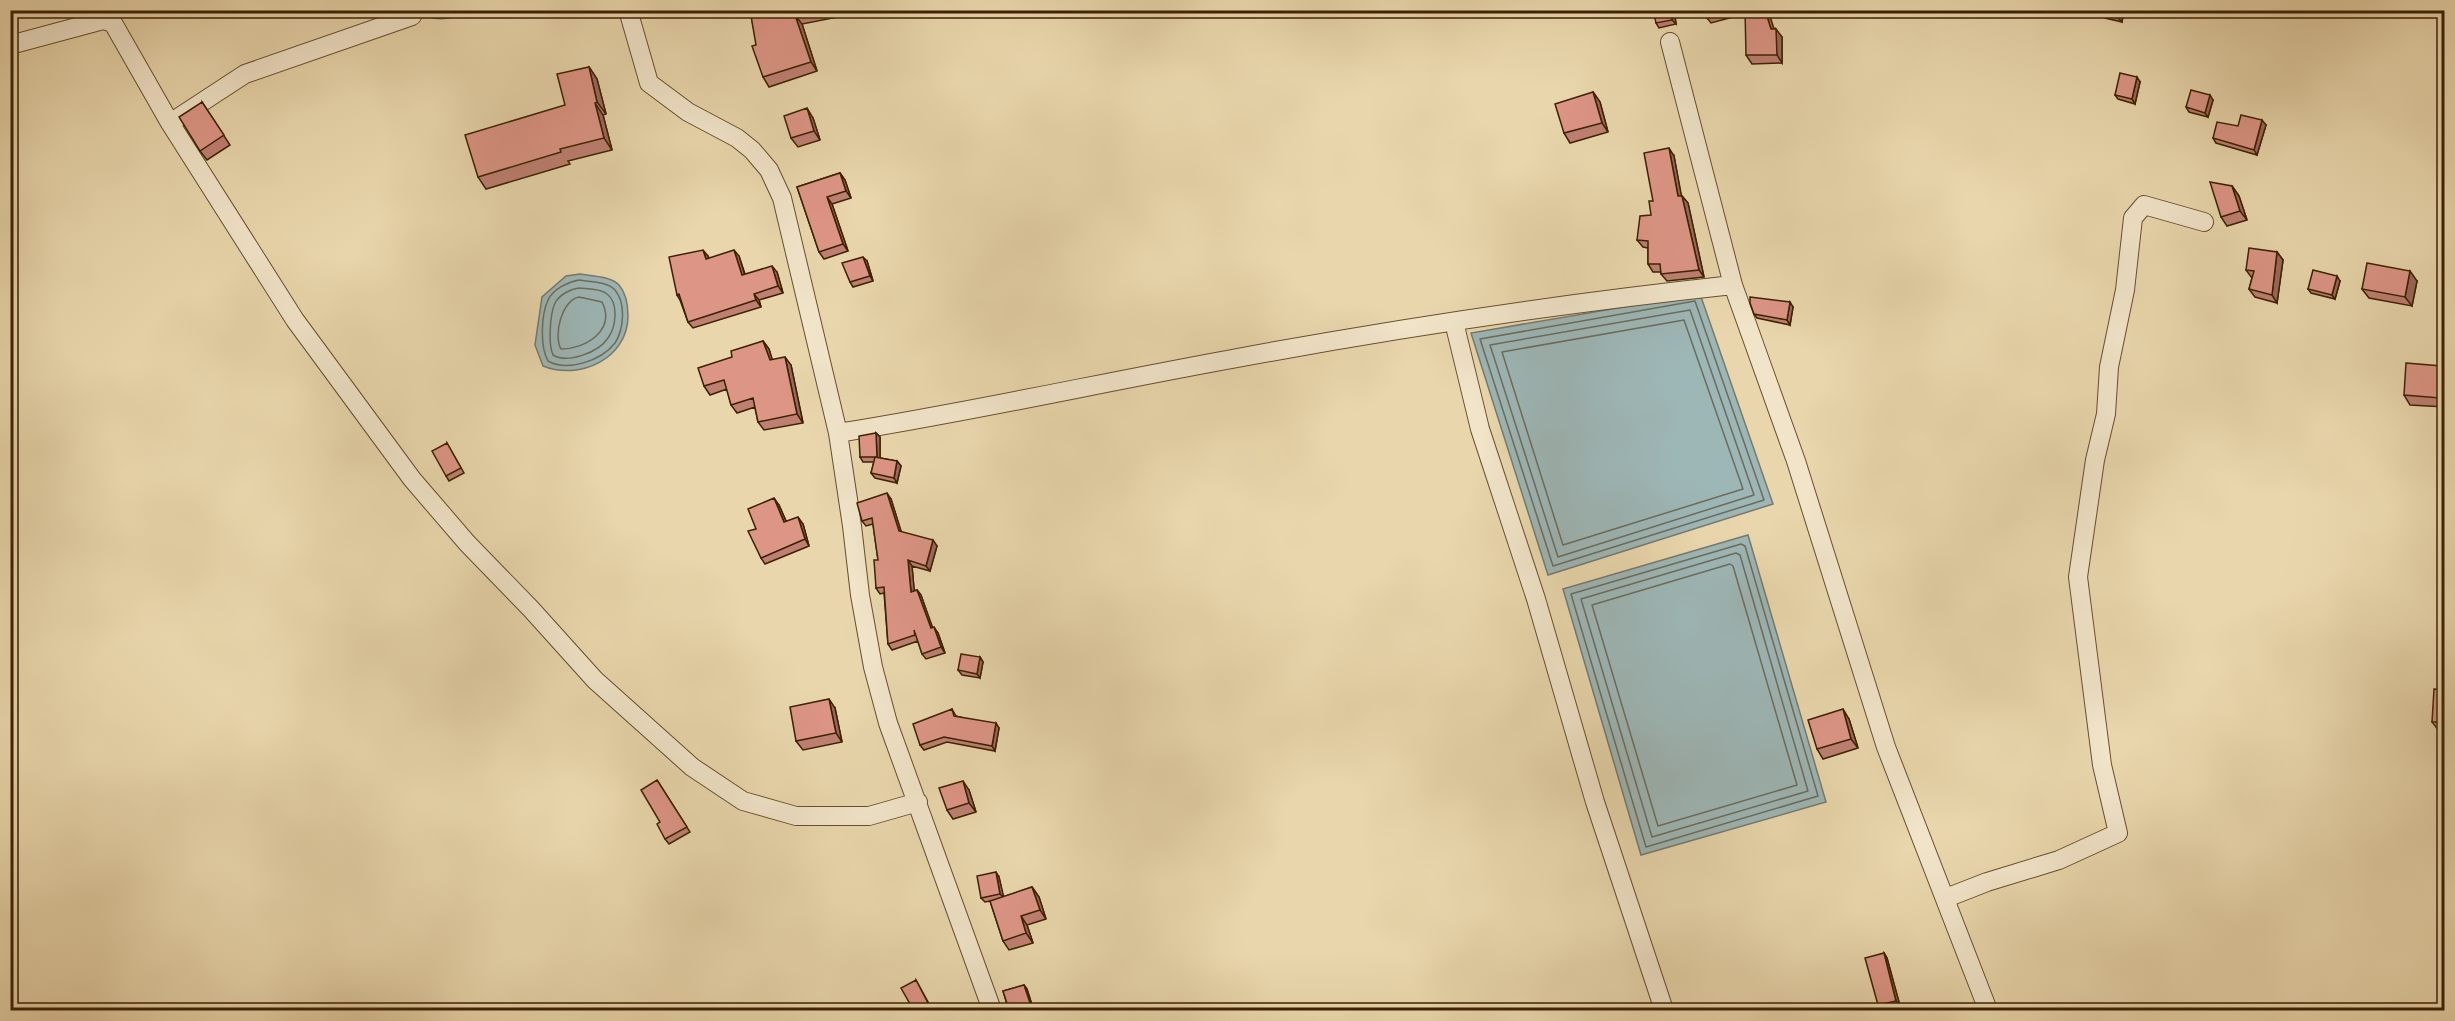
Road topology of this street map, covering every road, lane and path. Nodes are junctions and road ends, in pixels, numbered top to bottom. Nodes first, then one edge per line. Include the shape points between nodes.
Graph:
1 (628, 10) edge
2 (412, 16) dead end
3 (1670, 42) dead end
4 (10, 45) edge
5 (170, 123) junction
6 (2204, 222) dead end
7 (1733, 285) junction
8 (1454, 322) junction
9 (837, 433) junction
10 (918, 802) junction
11 (1946, 898) junction
12 (992, 1011) edge
13 (1664, 1011) edge
14 (1988, 1011) edge

1 - 9 street via 649,83 688,112 737,138 770,170 782,198
2 - 5 street via 245,74
3 - 7 street
4 - 5 street via 103,20 113,23
5 - 10 street via 295,320 412,478 595,680 692,767 743,801 796,816 869,816
6 - 11 street via 2144,205 2133,218 2078,577 2102,765 2118,833 2059,860
7 - 8 street
7 - 11 street via 1796,461 1886,747
8 - 9 street
8 - 13 street via 1480,429
9 - 10 street via 873,667 888,723
10 - 12 street
11 - 14 street

